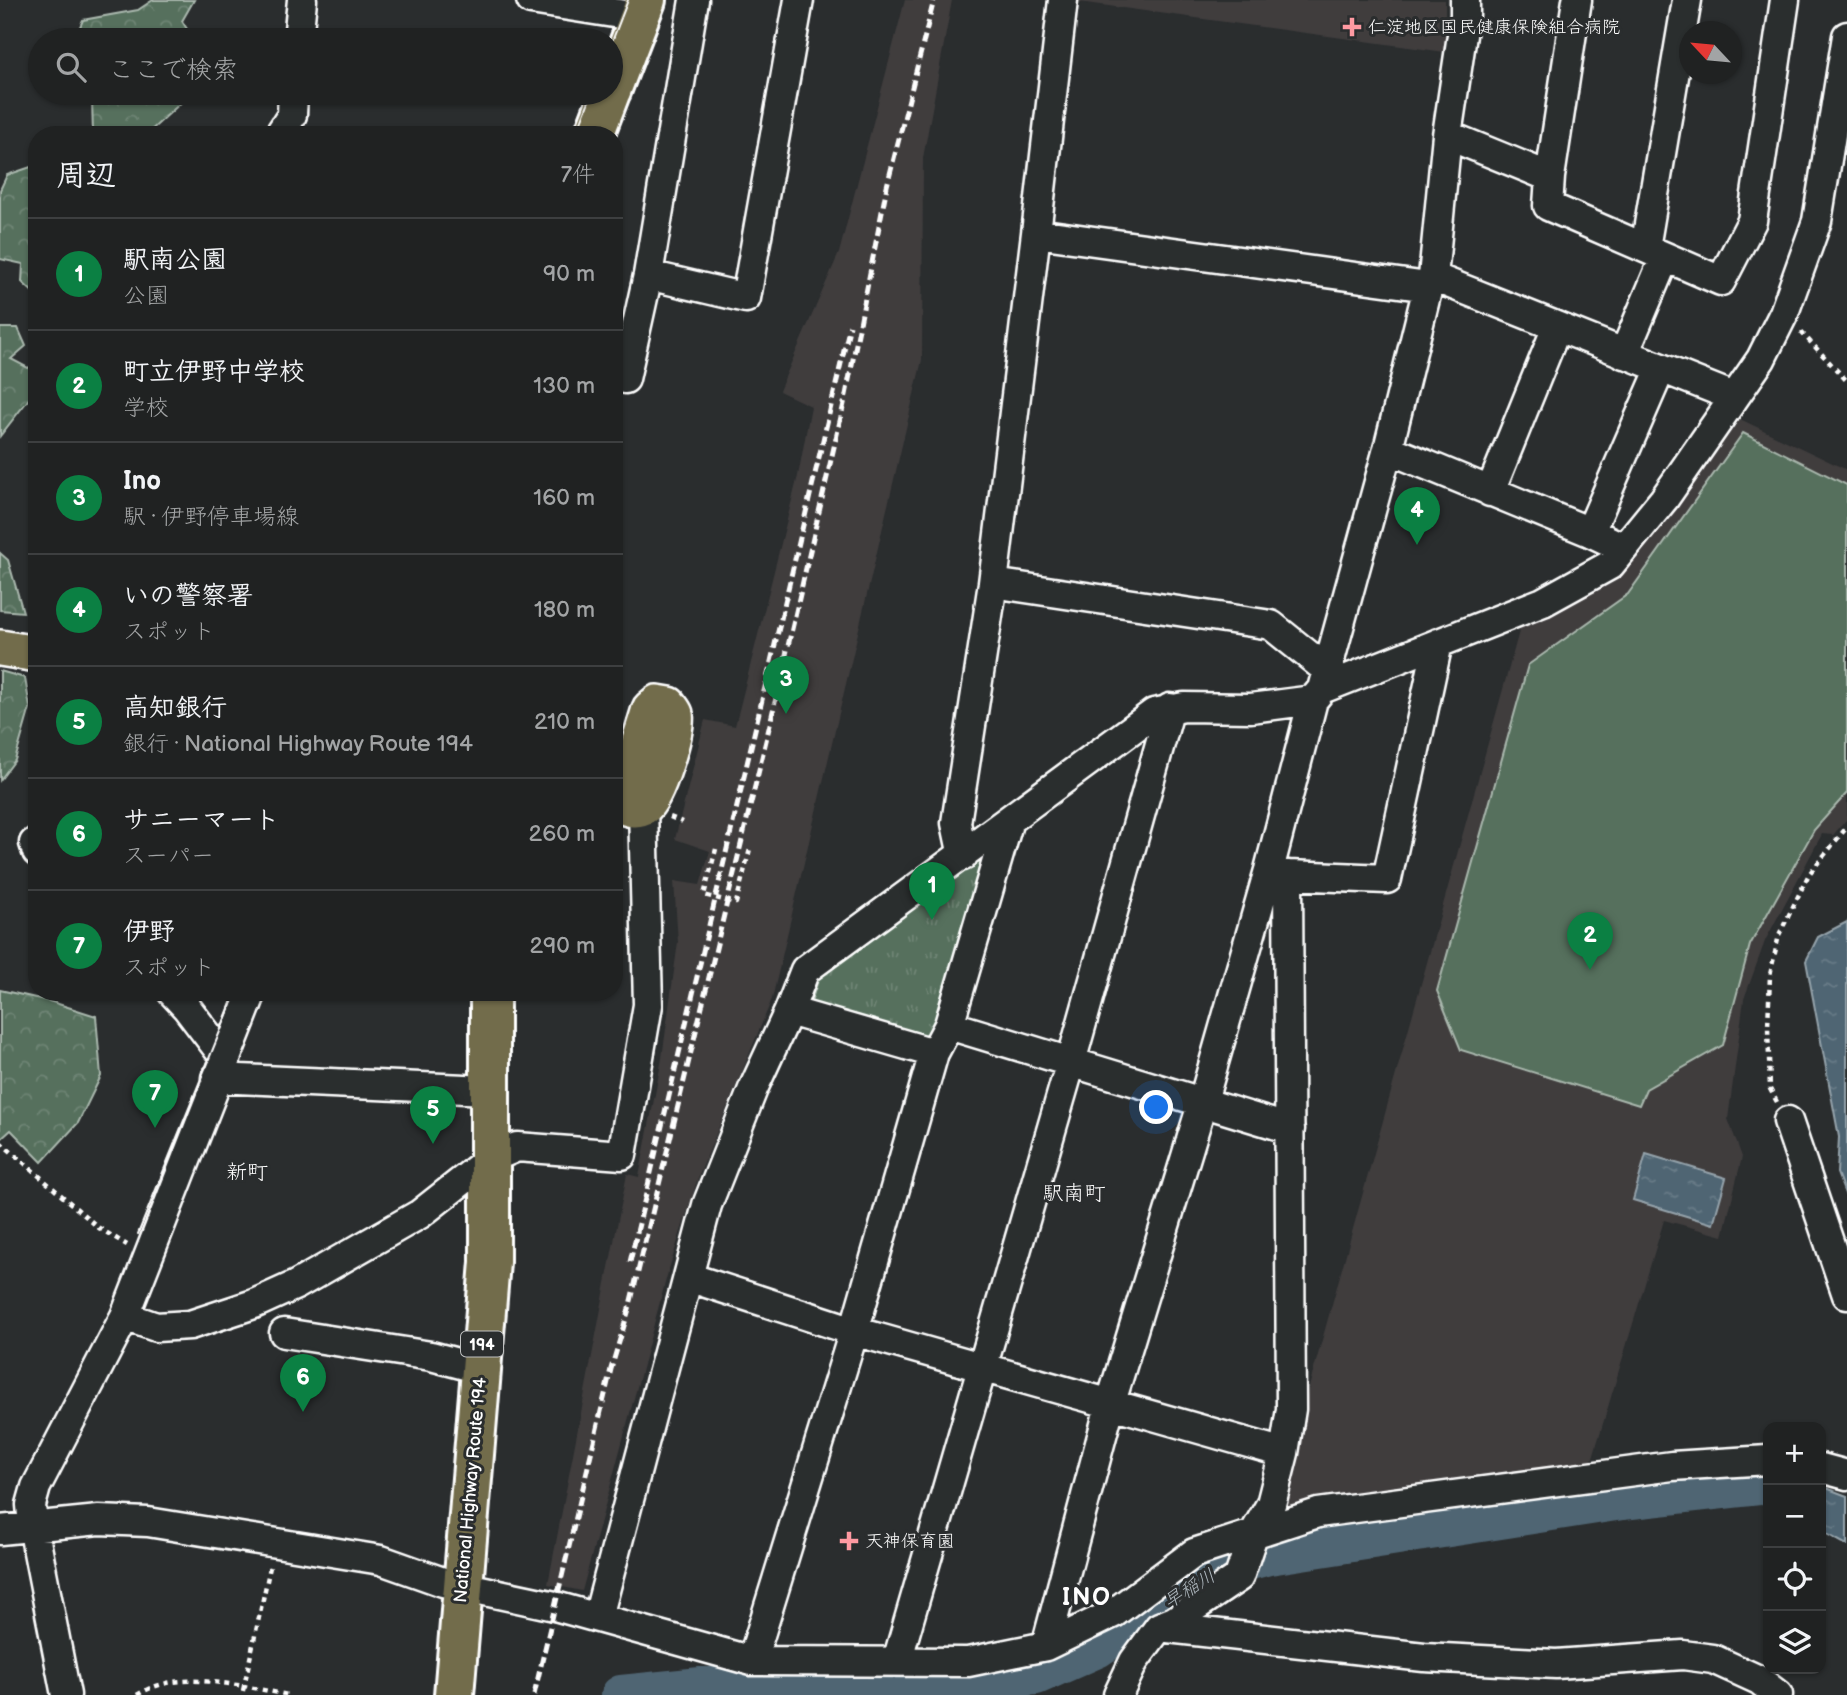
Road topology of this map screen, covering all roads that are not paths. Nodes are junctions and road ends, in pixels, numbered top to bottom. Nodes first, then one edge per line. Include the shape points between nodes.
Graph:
1 (302, 0) edge
2 (531, 0) edge
3 (694, 0) edge
4 (799, 0) edge
5 (1063, 0) edge
6 (1465, 0) edge
7 (1577, 0) edge
8 (1687, 0) edge
9 (1785, 0) edge
10 (642, 9) edge
11 (299, 28) edge
12 (1847, 36) edge
13 (623, 58) edge
14 (292, 105) edge
15 (605, 105) edge
16 (285, 126) edge
17 (597, 126) edge
18 (1447, 135) junction
19 (1550, 177) junction
20 (1037, 233) junction
21 (1655, 253) junction
22 (648, 275) junction
23 (1430, 282) junction
24 (1557, 327) junction
25 (1624, 354) junction
26 (1661, 368) junction
27 (628, 379) edge
28 (1734, 397) junction
29 (1388, 449) junction
30 (1490, 492) junction
31 (1590, 531) junction
32 (1624, 548) junction
33 (993, 583) junction
34 (1438, 643) junction
35 (0, 648) edge
36 (28, 653) edge
37 (1321, 686) junction
38 (1170, 708) junction
39 (635, 804) edge
40 (1009, 820) junction
41 (962, 856) junction
42 (1279, 873) junction
43 (180, 1001) edge
44 (248, 1001) edge
45 (490, 1001) edge
46 (789, 1011) junction
47 (949, 1025) junction
48 (934, 1053) junction
49 (1071, 1062) junction
50 (221, 1068) junction
51 (488, 1090) junction
52 (1203, 1101) junction
53 (1788, 1121) road end
54 (1290, 1129) junction
55 (491, 1158) junction
56 (688, 1278) junction
57 (1847, 1295) edge
58 (125, 1316) junction
59 (854, 1331) junction
60 (284, 1333) dead end
61 (981, 1366) junction
62 (480, 1369) junction
63 (1111, 1402) junction
64 (1284, 1453) junction
65 (1763, 1460) edge
66 (1826, 1469) edge
67 (1847, 1475) edge
68 (33, 1525) junction
69 (0, 1530) edge
70 (1253, 1535) junction
71 (462, 1586) junction
72 (597, 1618) junction
73 (1159, 1627) junction
74 (1046, 1646) junction
75 (752, 1661) junction
76 (897, 1661) junction
77 (66, 1695) edge
78 (454, 1695) edge
79 (1118, 1695) edge
80 (1778, 1695) edge

1 - 11 street
2 - 10 street
3 - 22 street
4 - 22 street via 746,298
5 - 20 street
6 - 18 street
7 - 19 street
8 - 21 street
9 - 21 street via 1752,221 1721,281
10 - 13 highway
12 - 28 street via 1817,221 1784,313 1761,359
14 - 16 street
15 - 17 highway
18 - 19 street
18 - 23 street
19 - 21 street via 1548,206
20 - 23 street
20 - 33 street
21 - 25 street
22 - 27 street
23 - 24 street
23 - 29 street
24 - 25 street
24 - 30 street
25 - 26 street
26 - 28 street
26 - 31 street
28 - 32 street
29 - 30 street
29 - 37 street
30 - 31 street
31 - 32 street
32 - 34 street via 1610,565 1543,602
33 - 37 street via 1271,625
33 - 41 street via 956,823
34 - 37 street
34 - 42 street via 1387,879
35 - 36 main road
37 - 38 street via 1251,708
37 - 42 street
38 - 40 street via 1154,713
38 - 49 street
39 - 55 street via 648,1005 622,1155 517,1147
40 - 41 street
40 - 47 street
41 - 46 street via 805,970
42 - 52 street
42 - 54 street
43 - 50 street
44 - 50 street
45 - 51 highway, National Highway Route 194 / 194
46 - 48 street
46 - 56 street via 707,1205
47 - 48 street
47 - 49 street
48 - 59 street
49 - 52 street
49 - 61 street
50 - 51 street
50 - 58 street
51 - 55 highway, National Highway Route 194 / 194
52 - 54 street
52 - 63 street
53 - 57 street
54 - 64 street via 1291,1409
55 - 58 street via 420,1214 254,1304 190,1325 156,1326
55 - 62 highway, National Highway Route 194 / 194 via 490,1262
56 - 59 street
56 - 72 street
58 - 68 street via 36,1487
59 - 61 street
59 - 75 street
60 - 62 street via 430,1356
61 - 63 street
61 - 76 street
62 - 71 highway, National Highway Route 194 / 194
63 - 64 street
63 - 74 street
64 - 70 street via 1270,1504
65 - 70 street via 1672,1466 1318,1513
66 - 67 street
68 - 69 street
68 - 71 street via 148,1522 381,1560
68 - 77 street
70 - 73 street via 1239,1577
70 - 74 street via 1194,1553 1114,1613
71 - 72 street
71 - 78 highway, National Highway Route 194 / 194
72 - 75 street
73 - 79 street via 1134,1661
73 - 80 street via 1424,1657 1556,1664 1683,1655 1713,1659 1759,1680
74 - 76 street via 968,1662
75 - 76 street

